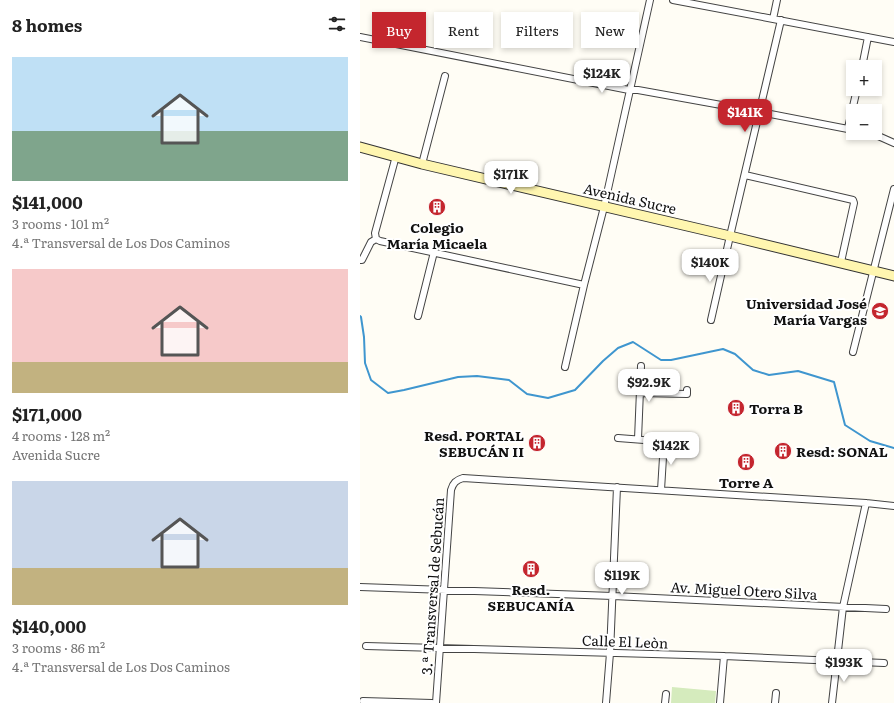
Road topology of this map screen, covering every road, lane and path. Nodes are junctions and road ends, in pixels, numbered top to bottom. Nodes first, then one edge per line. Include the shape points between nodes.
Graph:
1 (650, 0) edge
2 (673, 0) edge
3 (777, 0) edge
4 (773, 19) junction
5 (781, 20) junction
6 (360, 37) edge
7 (868, 37) junction
8 (894, 42) edge
9 (863, 60) edge
10 (445, 76) dead end
11 (629, 90) junction
12 (760, 112) junction
13 (846, 128) edge
14 (882, 138) edge
15 (894, 143) edge
16 (360, 147) edge
17 (396, 156) junction
18 (422, 164) junction
19 (745, 175) junction
20 (894, 189) edge
21 (604, 207) junction
22 (730, 236) junction
23 (376, 239) junction
24 (434, 252) junction
25 (360, 260) edge
26 (841, 262) junction
27 (873, 271) junction
28 (894, 276) edge
29 (584, 285) junction
30 (418, 316) dead end
31 (711, 320) dead end
32 (853, 352) dead end
33 (641, 366) dead end
34 (565, 367) dead end
35 (687, 390) dead end
36 (640, 392) junction
37 (618, 438) dead end
38 (638, 439) junction
39 (664, 441) junction
40 (683, 443) dead end
41 (617, 487) junction
42 (661, 490) junction
43 (866, 503) junction
44 (894, 506) edge
45 (360, 587) edge
46 (443, 591) junction
47 (613, 596) junction
48 (843, 607) junction
49 (886, 609) dead end
50 (366, 646) dead end
51 (440, 648) junction
52 (610, 653) junction
53 (724, 656) junction
54 (837, 662) junction
55 (884, 663) dead end
56 (776, 693) dead end
57 (666, 694) dead end
58 (362, 701) dead end
59 (432, 703) edge
60 (436, 703) edge
61 (606, 703) edge
62 (665, 703) edge
63 (720, 703) edge
64 (775, 703) edge
65 (832, 703) edge

1 - 11 street
2 - 4 street
3 - 4 street
4 - 5 street
5 - 7 street
5 - 12 street
6 - 11 street
7 - 8 street
7 - 9 street
10 - 18 street
11 - 12 street
11 - 21 street
12 - 13 street
12 - 19 street
14 - 15 street
16 - 17 main road, Avenida Sucre
17 - 18 main road, Avenida Sucre
17 - 23 street via 375,233
18 - 21 main road, Avenida Sucre
19 - 22 street
19 - 26 street via 852,200 854,203
20 - 27 street
21 - 22 main road, Avenida Sucre
21 - 29 street
22 - 26 main road, Avenida Sucre
22 - 31 street
23 - 24 street
23 - 25 street via 371,242
24 - 29 street
24 - 30 street
26 - 27 main road, Avenida Sucre
27 - 28 main road, Avenida Sucre
27 - 32 street
29 - 34 street
33 - 36 street
35 - 36 street via 686,394
36 - 38 street
37 - 38 street
38 - 39 street
39 - 40 street
39 - 42 street
41 - 42 street
41 - 46 street, 3.ª Transversal de Sebucán via 459,479 450,490
41 - 47 street
42 - 43 street
43 - 44 street
43 - 48 street
45 - 46 street, Av. Miguel Otero Silva
46 - 47 street, Av. Miguel Otero Silva
46 - 51 street, 3.ª Transversal de Sebucán
47 - 48 street, Av. Miguel Otero Silva
47 - 52 street
48 - 49 street, Av. Miguel Otero Silva
48 - 54 street
50 - 51 street, Calle El Leòn
51 - 52 street, Calle El Leòn
51 - 60 street, 3.ª Transversal de Sebucán
52 - 53 street, Calle El Leòn
52 - 61 street
53 - 54 street, Calle El Leòn
53 - 63 street
54 - 55 street, Calle El Leòn
54 - 65 street
56 - 64 street
57 - 62 street
58 - 59 street

